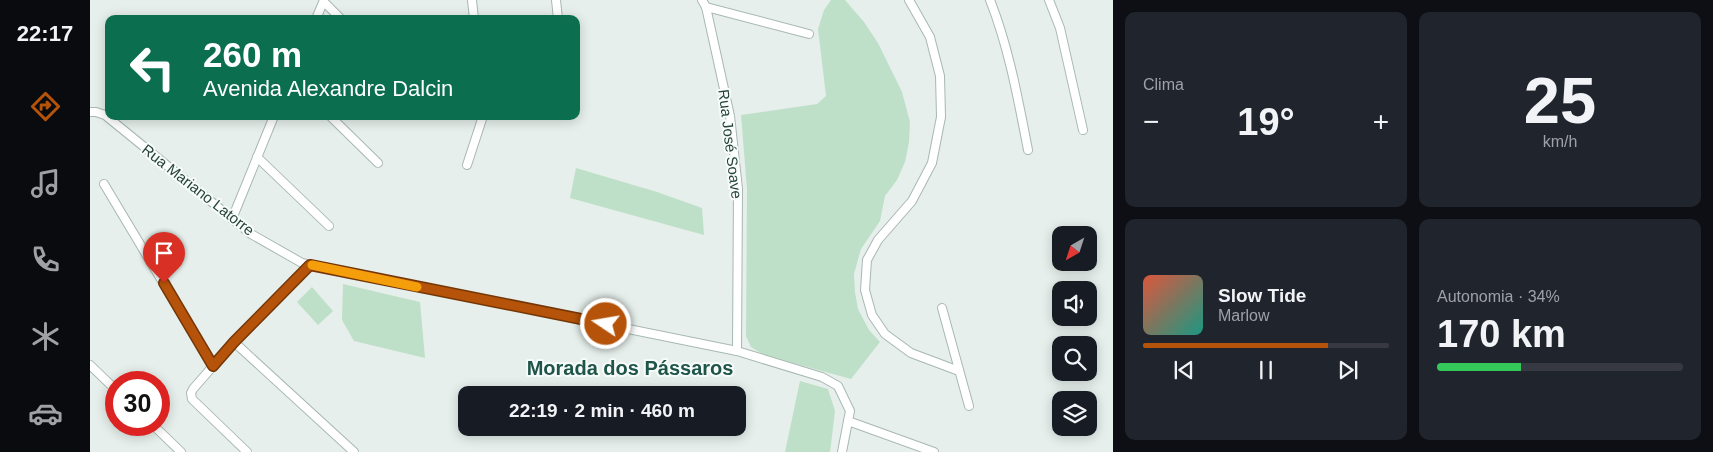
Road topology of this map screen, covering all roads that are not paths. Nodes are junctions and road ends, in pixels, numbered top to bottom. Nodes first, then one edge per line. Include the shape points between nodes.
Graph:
1 (472, 0) edge
2 (556, 0) edge
3 (909, 0) edge
4 (990, 0) edge
5 (1049, 0) edge
6 (324, 1) edge
7 (704, 4) edge
8 (318, 15) edge
9 (337, 15) edge
10 (474, 15) edge
11 (558, 15) edge
12 (809, 34) dead end
13 (90, 112) edge
14 (105, 116) edge
15 (110, 120) edge
16 (272, 120) edge
17 (334, 120) edge
18 (482, 120) edge
19 (1083, 130) dead end
20 (1028, 150) dead end
21 (257, 157) junction
22 (378, 163) dead end
23 (467, 165) dead end
24 (104, 184) dead end
25 (232, 219) junction
26 (329, 226) dead end
27 (310, 265) junction
28 (942, 308) dead end
29 (234, 342) junction
30 (737, 351) junction
31 (90, 365) edge
32 (213, 366) junction
33 (959, 371) junction
34 (105, 379) edge
35 (969, 406) dead end
36 (848, 421) junction
37 (164, 436) edge
38 (181, 452) edge
39 (247, 452) edge
40 (354, 452) edge
41 (842, 452) edge
42 (934, 452) edge

1 - 10 street
2 - 11 street
3 - 33 street via 930,37 940,76 941,117 932,163 912,201 878,240 867,260 865,290 872,316 886,334 911,353
4 - 20 street via 1009,61
5 - 19 street via 1060,28
6 - 8 street
6 - 9 street
7 - 12 street
7 - 30 street, Rua José Soave via 730,116 738,189
13 - 14 street, Rua Mariano Latorre
15 - 25 street, Rua Mariano Latorre
16 - 21 street
17 - 22 street
18 - 23 street
21 - 25 street
21 - 26 street
24 - 32 street
25 - 27 street, Rua Mariano Latorre via 278,250
27 - 29 street
27 - 30 street, Rua Mariano Latorre
28 - 33 street
29 - 32 street
29 - 40 street
30 - 36 street, Rua Mariano Latorre via 822,377 838,386 850,411
31 - 34 street
32 - 39 street via 191,394 192,399
33 - 35 street
36 - 41 street
36 - 42 street
37 - 38 street

